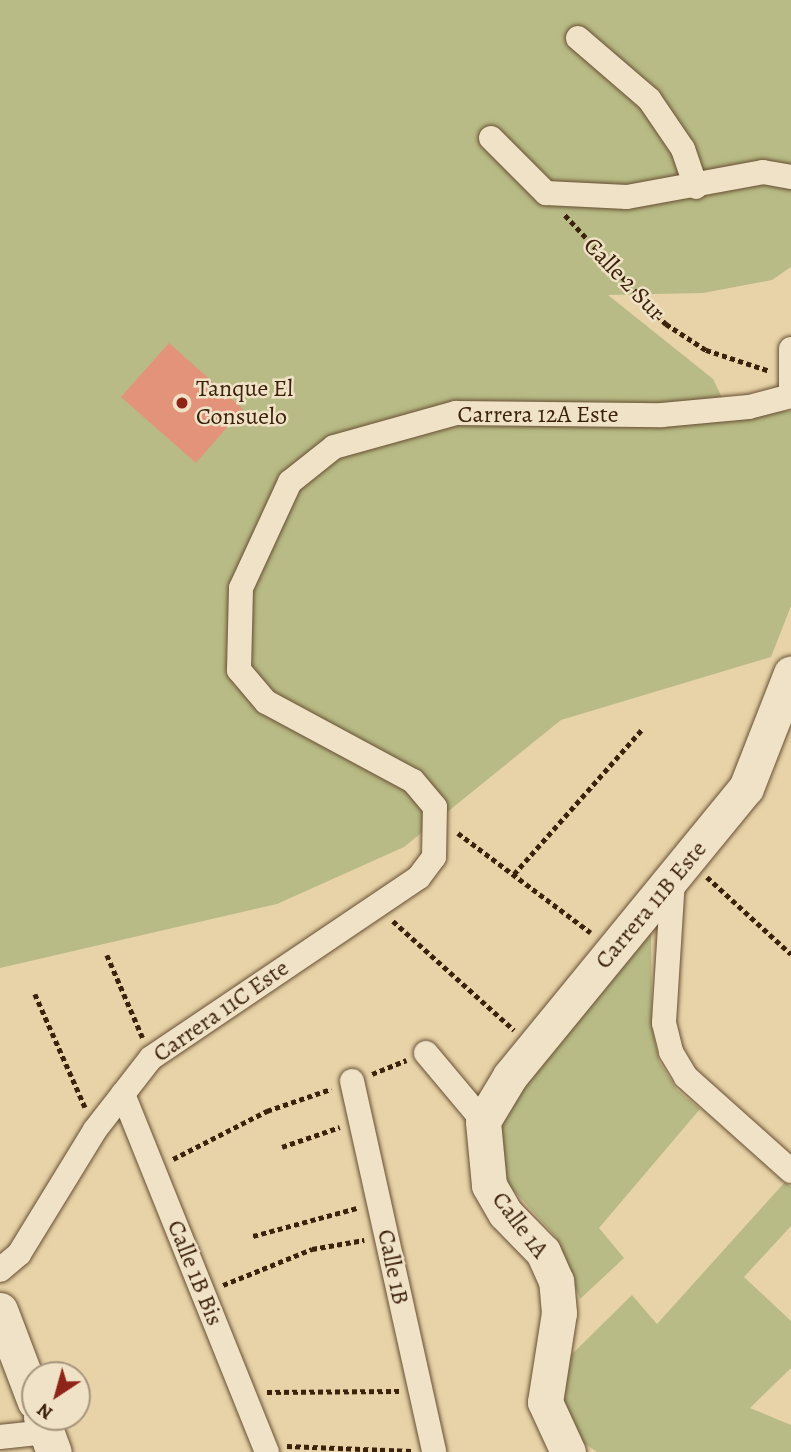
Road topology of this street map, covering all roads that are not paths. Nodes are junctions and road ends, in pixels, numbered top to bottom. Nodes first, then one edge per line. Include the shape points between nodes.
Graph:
1 (578, 38) dead end
2 (491, 138) dead end
3 (791, 177) edge
4 (696, 187) junction
5 (791, 349) edge
6 (790, 388) edge
7 (791, 673) edge
8 (438, 818) joint
9 (681, 869) junction
10 (426, 1053) road end
11 (352, 1081) road end
12 (122, 1094) junction
13 (483, 1121) junction
14 (791, 1171) edge
15 (0, 1270) edge
16 (0, 1310) edge
17 (21, 1365) edge
18 (24, 1431) edge
19 (0, 1437) edge
20 (266, 1448) edge
21 (434, 1452) edge
22 (568, 1452) edge

1 - 4 street via 649,99 683,149
2 - 4 street via 546,193 627,197
3 - 4 street via 763,172
5 - 6 street
6 - 8 street, Carrera 12A Este via 749,407 662,415 457,413 334,447 290,482 257,544 238,607 239,670 266,702 413,781
7 - 9 street, Carrera 11B Este via 747,788
8 - 12 street, Carrera 11C Este via 439,844 427,868 151,1058
9 - 13 street, Carrera 11B Este via 533,1048
9 - 14 street via 664,1023 671,1052 686,1077
10 - 13 street
11 - 21 street, Calle 1B
12 - 15 street, Carrera 11C Este via 19,1254
12 - 20 street, Calle 1B Bis
13 - 22 street, Calle 1A via 482,1153 493,1192 543,1252 556,1281 559,1313 544,1395 553,1430
16 - 17 street
18 - 19 street

